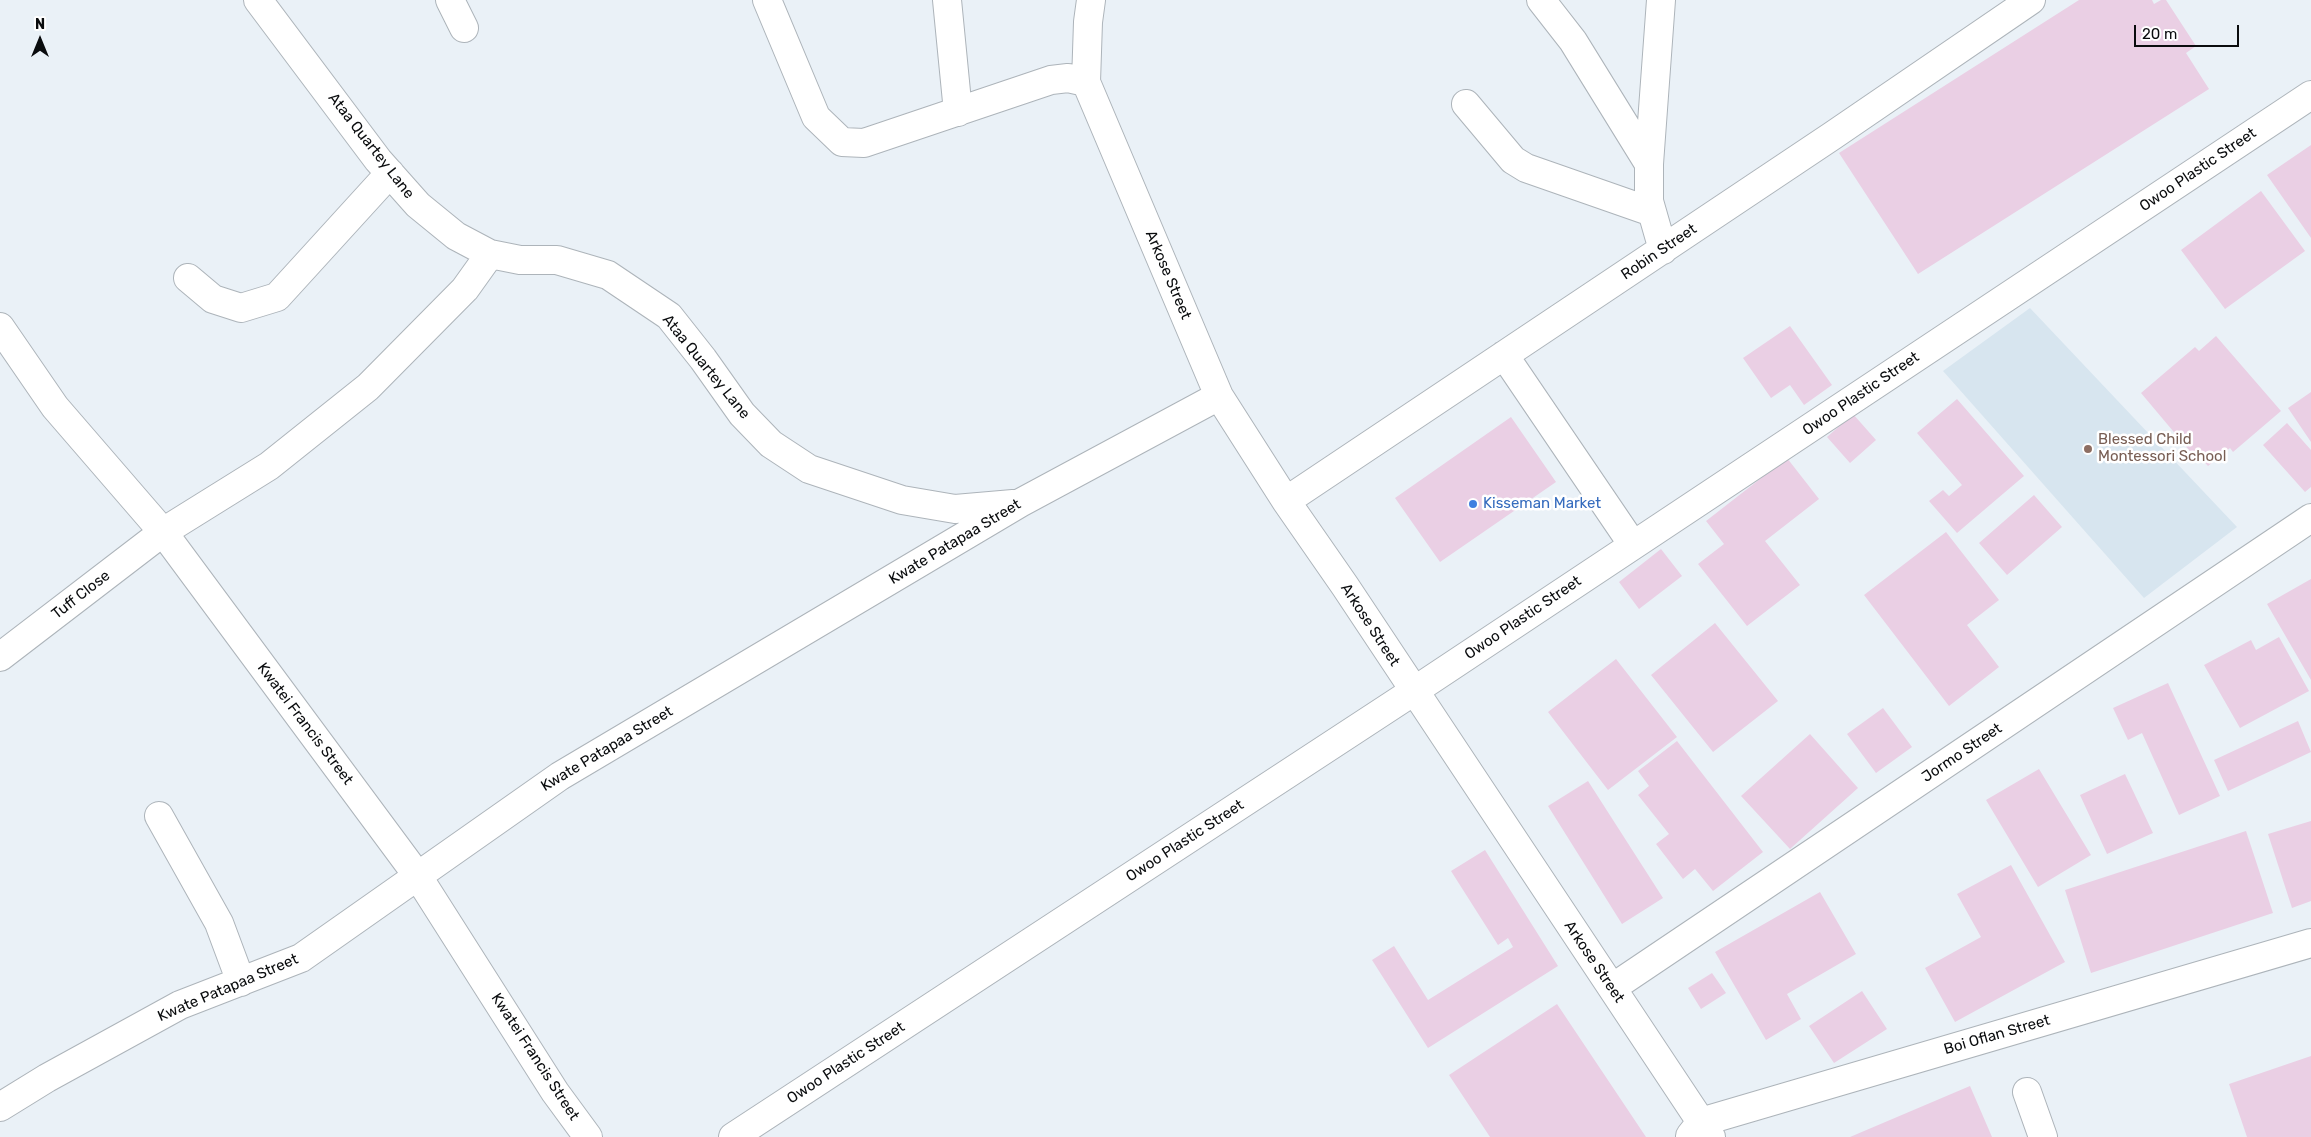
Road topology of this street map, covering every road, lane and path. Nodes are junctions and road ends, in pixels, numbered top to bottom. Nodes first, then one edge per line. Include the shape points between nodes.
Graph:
1 (258, 0) edge
2 (450, 0) edge
3 (767, 0) edge
4 (947, 0) edge
5 (1091, 0) edge
6 (1541, 0) edge
7 (1661, 0) edge
8 (2031, 0) edge
9 (464, 28) dead end
10 (1086, 82) junction
11 (2311, 95) edge
12 (1466, 104) dead end
13 (958, 112) junction
14 (1650, 164) junction
15 (390, 174) junction
16 (1652, 212) junction
17 (1663, 250) junction
18 (490, 254) junction
19 (188, 278) dead end
20 (0, 327) edge
21 (1504, 355) junction
22 (1219, 396) junction
23 (1286, 501) junction
24 (1020, 503) junction
25 (2311, 518) edge
26 (163, 532) junction
27 (1633, 546) junction
28 (0, 657) edge
29 (1414, 691) junction
30 (159, 816) dead end
31 (417, 875) junction
32 (2311, 943) edge
33 (241, 982) junction
34 (1612, 988) junction
35 (2027, 1092) dead end
36 (0, 1107) edge
37 (1700, 1132) edge
38 (588, 1137) edge
39 (733, 1137) edge
40 (2043, 1137) edge

1 - 15 street, Ataa Quartey Lane
2 - 9 street
3 - 13 street via 816,117 842,142 864,143
4 - 13 street
5 - 10 street
6 - 14 street via 1573,41
7 - 14 street
8 - 17 street, Robin Street
10 - 13 street via 1068,78 1051,80
10 - 22 street, Arkose Street
11 - 27 street, Owoo Plastic Street
12 - 16 street via 1513,160 1526,168
14 - 16 street
15 - 18 street, Ataa Quartey Lane via 418,206 456,236
15 - 19 street via 277,297 241,308 214,299
16 - 17 street
17 - 21 street, Robin Street
18 - 24 street, Ataa Quartey Lane via 520,260 557,260 608,275 662,311 703,359 742,414 771,444 809,469 902,500 955,509
18 - 26 street, Tuff Close via 465,289 368,387 269,466
20 - 26 street, Kwatei Francis Street via 55,406
21 - 23 street, Robin Street
21 - 27 street
22 - 23 street, Arkose Street
22 - 24 street, Kwate Patapaa Street
23 - 29 street, Arkose Street
24 - 31 street, Kwate Patapaa Street via 560,776
25 - 34 street, Jormo Street
26 - 28 street, Tuff Close
26 - 31 street, Kwatei Francis Street
27 - 29 street, Owoo Plastic Street
29 - 34 street, Arkose Street
29 - 39 street, Owoo Plastic Street
30 - 33 street via 219,923
31 - 33 street, Kwate Patapaa Street via 301,958
31 - 38 street, Kwatei Francis Street via 555,1092
32 - 37 street, Boi Oflan Street
33 - 36 street, Kwate Patapaa Street via 180,1005
34 - 37 street, Arkose Street
35 - 40 street

